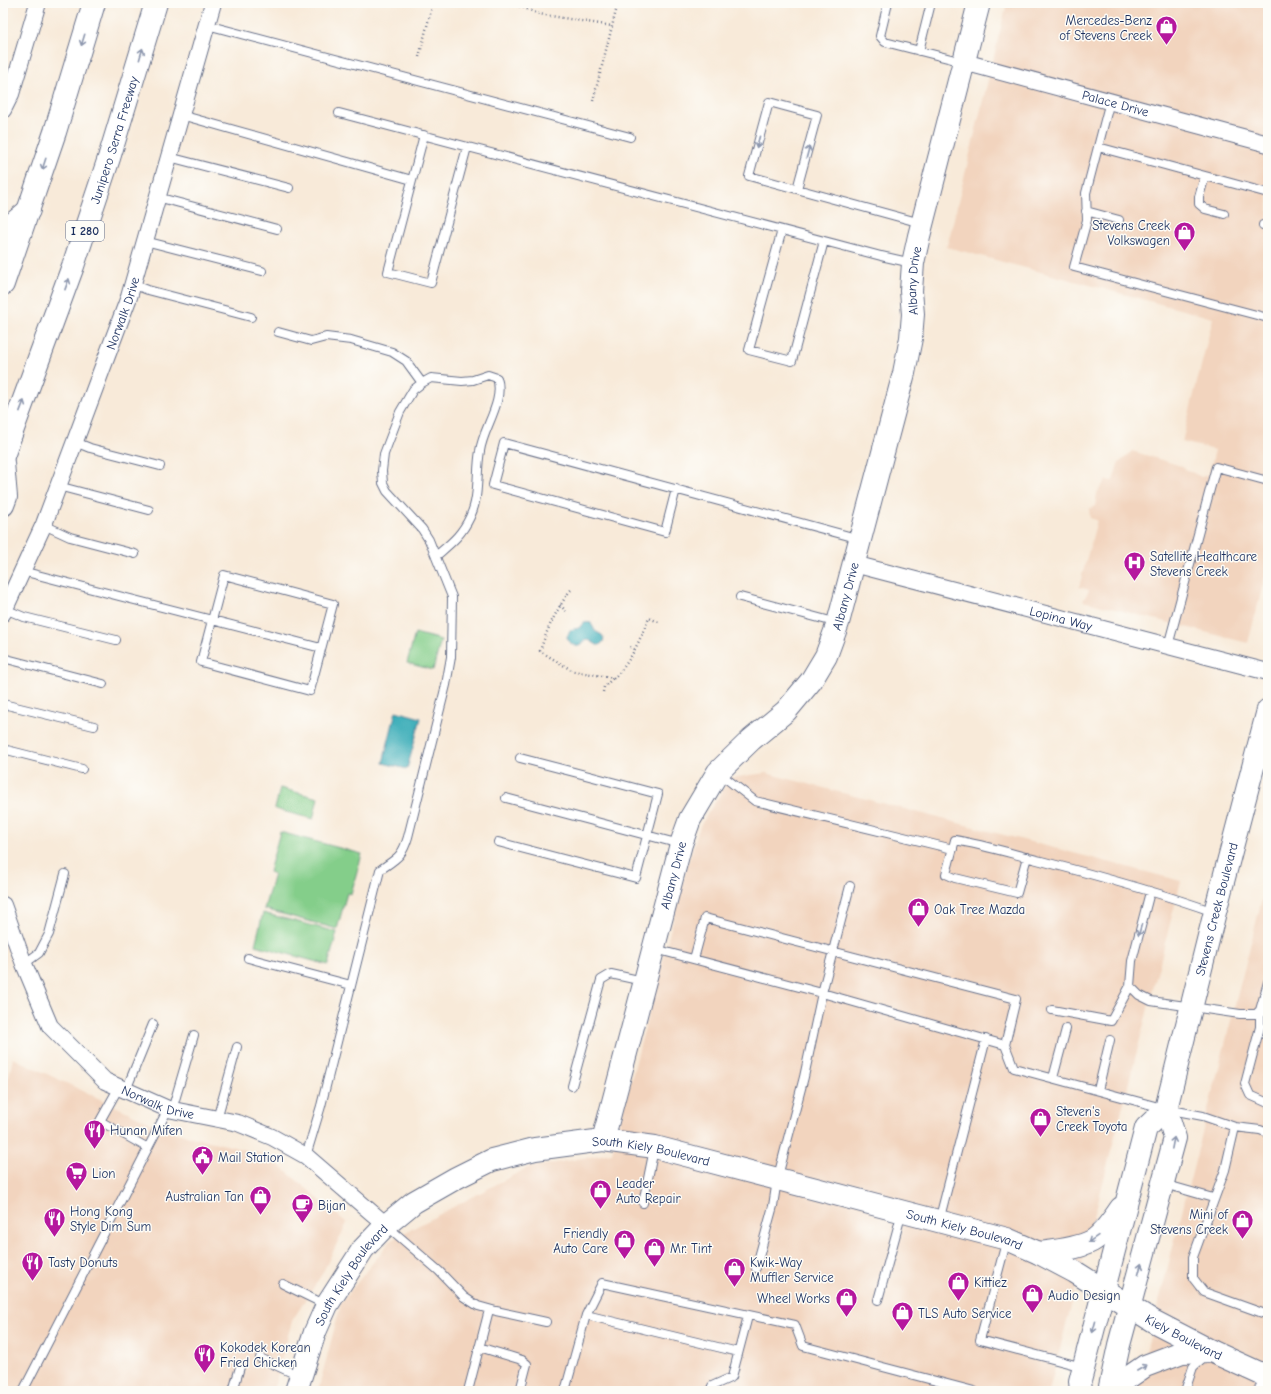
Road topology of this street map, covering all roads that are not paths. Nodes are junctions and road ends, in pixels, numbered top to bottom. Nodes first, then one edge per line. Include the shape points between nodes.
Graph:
1 (38, 3) edge
2 (94, 3) edge
3 (156, 3) edge
4 (213, 3) edge
5 (888, 3) edge
6 (931, 3) edge
7 (979, 3) edge
8 (207, 25) junction
9 (919, 51) junction
10 (964, 62) junction
11 (1110, 101) junction
12 (3, 110) edge
13 (339, 113) dead end
14 (181, 115) junction
15 (424, 135) junction
16 (630, 137) dead end
17 (1268, 144) edge
18 (467, 147) junction
19 (1098, 147) junction
20 (169, 157) junction
21 (1205, 176) junction
22 (412, 180) junction
23 (289, 188) dead end
24 (797, 189) junction
25 (1268, 193) edge
26 (157, 197) junction
27 (29, 210) junction
28 (1086, 211) junction
29 (1224, 214) dead end
30 (1118, 220) dead end
31 (922, 223) junction
32 (277, 229) dead end
33 (782, 230) junction
34 (3, 232) edge
35 (145, 241) junction
36 (824, 241) junction
37 (913, 263) junction
38 (262, 272) dead end
39 (3, 284) edge
40 (132, 284) junction
41 (251, 317) dead end
42 (1268, 318) edge
43 (278, 332) dead end
44 (422, 383) junction
45 (75, 442) junction
46 (3, 456) edge
47 (3, 463) edge
48 (160, 466) dead end
49 (1268, 481) edge
50 (58, 486) junction
51 (676, 489) junction
52 (3, 505) edge
53 (149, 510) dead end
54 (44, 525) junction
55 (861, 539) junction
56 (134, 554) dead end
57 (436, 556) junction
58 (854, 564) junction
59 (22, 571) junction
60 (740, 596) dead end
61 (4, 611) edge
62 (212, 621) junction
63 (838, 623) junction
64 (116, 640) dead end
65 (1168, 646) junction
66 (321, 648) junction
67 (3, 658) edge
68 (1268, 672) edge
69 (103, 684) dead end
70 (3, 704) edge
71 (1266, 723) edge
72 (94, 726) dead end
73 (3, 749) edge
74 (520, 758) dead end
75 (82, 769) dead end
76 (718, 772) junction
77 (506, 798) dead end
78 (648, 835) junction
79 (498, 842) dead end
80 (680, 844) junction
81 (953, 848) junction
82 (1026, 857) junction
83 (64, 874) dead end
84 (850, 886) dead end
85 (1150, 892) junction
86 (3, 905) edge
87 (1215, 912) junction
88 (653, 948) junction
89 (832, 951) junction
90 (248, 958) dead end
91 (694, 959) junction
92 (24, 964) junction
93 (644, 981) junction
94 (1268, 983) edge
95 (350, 985) junction
96 (1130, 986) junction
97 (822, 993) junction
98 (1192, 1006) junction
99 (1052, 1010) dead end
100 (1260, 1010) junction
101 (153, 1024) dead end
102 (1066, 1029) dead end
103 (194, 1036) dead end
104 (986, 1039) junction
105 (1110, 1040) dead end
106 (1004, 1045) junction
107 (237, 1047) dead end
108 (1053, 1078) junction
109 (572, 1086) dead end
110 (122, 1088) junction
111 (1098, 1090) junction
112 (1268, 1103) edge
113 (1166, 1109) junction
114 (170, 1110) junction
115 (217, 1119) junction
116 (1236, 1127) junction
117 (1268, 1134) edge
118 (603, 1140) junction
119 (655, 1147) junction
120 (148, 1148) junction
121 (306, 1156) junction
122 (777, 1180) junction
123 (1163, 1184) junction
124 (1214, 1198) junction
125 (1127, 1199) junction
126 (643, 1203) dead end
127 (902, 1212) junction
128 (938, 1222) junction
129 (386, 1225) junction
130 (1007, 1239) junction
131 (1039, 1253) junction
132 (756, 1268) dead end
133 (284, 1284) dead end
134 (1104, 1290) junction
135 (878, 1300) dead end
136 (327, 1305) junction
137 (1130, 1306) junction
138 (489, 1310) junction
139 (586, 1315) junction
140 (1268, 1315) edge
141 (748, 1316) junction
142 (546, 1322) dead end
143 (479, 1347) junction
144 (1211, 1351) junction
145 (738, 1352) junction
146 (260, 1358) dead end
147 (240, 1367) dead end
148 (1084, 1367) junction
149 (1264, 1381) edge
150 (298, 1384) edge
151 (23, 1391) edge
152 (233, 1391) edge
153 (468, 1391) edge
154 (520, 1391) edge
155 (565, 1391) edge
156 (711, 1391) edge
157 (974, 1391) edge
158 (1081, 1391) edge
159 (1110, 1391) edge
160 (1185, 1391) edge

1 - 12 street via 11,94
2 -> 27 main road
46 -> 3 main road, Junipero Serra Freeway / I 280 via 74,266
4 - 8 street, Norwalk Drive
5 - 9 lane via 880,36 885,42
6 - 9 lane
7 - 10 main road, Albany Drive
8 - 14 street, Norwalk Drive
8 - 16 lane
9 - 10 lane
10 - 11 street, Palace Drive
10 - 31 main road, Albany Drive
11 - 17 street, Palace Drive
11 - 19 lane
13 - 15 lane
14 - 20 street, Norwalk Drive
14 - 22 lane
15 - 18 lane
15 - 22 lane
18 - 22 lane via 431,283 388,272
18 - 33 lane
19 - 21 lane
19 - 28 lane via 1086,193
20 - 23 lane
20 - 26 street, Norwalk Drive
21 - 25 lane
21 - 29 lane via 1199,197 1200,204 1204,209
24 -> 24 lane via 817,115 769,102 749,176
24 - 31 lane
26 - 32 lane
26 - 35 street, Norwalk Drive
27 - 34 main road
27 - 39 main road
28 - 30 lane
28 - 42 lane via 1087,220 1074,267
31 - 37 main road, Albany Drive
33 - 36 lane
33 - 36 lane via 749,350 792,361
35 - 38 lane
35 - 40 street, Norwalk Drive
36 - 37 lane
37 - 55 main road, Albany Drive via 911,338
40 - 41 lane
40 - 45 street, Norwalk Drive
43 - 44 lane via 311,341 326,337 351,340 392,352 406,361
44 - 57 lane via 413,390 400,412 384,454 382,471 387,491 422,529
44 - 57 lane via 431,378 462,381 488,375 497,378 499,383 498,396 479,452 479,475 471,516 459,537
45 - 48 lane
45 - 50 street, Norwalk Drive
47 - 52 main road via 6,497
49 - 65 lane via 1216,467
50 - 53 lane
50 - 54 street, Norwalk Drive
51 - 51 lane via 504,443 493,485 665,532
51 - 55 lane
54 - 56 lane via 70,537
54 - 59 street, Norwalk Drive
55 - 58 main road, Albany Drive
57 - 95 lane via 452,597 451,657 446,685 404,850 398,858 380,870
58 - 63 main road, Albany Drive
58 - 65 street, Lopina Way
59 - 61 street, Norwalk Drive
59 - 62 lane
60 - 63 lane
61 - 64 lane
62 - 66 lane
62 - 66 lane via 201,662 310,691
62 - 66 lane via 224,575 333,604
63 - 76 main road, Albany Drive via 826,656 806,687 786,711
65 - 68 street, Lopina Way
67 - 69 lane
70 - 72 lane
71 - 87 main road, Stevens Creek Boulevard
73 - 75 lane
74 - 78 lane via 658,794
76 - 80 main road, Albany Drive via 690,819
76 - 81 lane via 755,801
77 - 78 lane
78 - 79 lane via 636,878
78 - 80 lane
80 - 88 main road, Albany Drive
81 - 82 lane via 955,840
81 - 82 lane via 946,874 948,876 1015,894
82 - 85 lane
83 - 92 lane via 49,934 39,953
84 - 89 lane
85 - 87 lane
85 -> 96 lane via 1132,961
86 - 92 street, Norwalk Drive
87 - 98 main road, Stevens Creek Boulevard
88 - 91 lane
88 - 93 main road, Albany Drive
89 - 91 lane via 705,918
89 - 97 lane
89 - 106 lane via 1016,999
90 - 95 lane
91 - 97 lane
92 - 110 street, Norwalk Drive via 50,1026 105,1081
93 - 109 lane via 611,974 601,980
93 - 118 main road, Albany Drive
94 - 100 lane
95 - 121 lane
96 - 98 lane via 1139,995 1151,1001
96 - 99 lane via 1111,1021
97 - 104 lane
97 - 122 lane via 804,1077
98 - 100 lane via 1240,1014 1256,1014
98 - 113 main road, Stevens Creek Boulevard
100 - 112 lane via 1260,1027 1244,1084 1250,1096
101 - 110 lane
102 - 108 lane
103 - 114 lane
104 - 106 lane
104 - 128 lane
105 - 111 lane
106 - 108 lane via 1014,1068
107 - 115 lane
108 - 111 lane
110 - 114 street, Norwalk Drive
110 - 120 lane via 100,1121
111 - 113 lane
113 - 116 lane via 1203,1116
123 -> 113 main road via 1175,1138
113 - 125 main road via 1146,1128
114 - 115 street, Norwalk Drive
114 - 120 lane
115 - 121 street, Norwalk Drive via 238,1123 272,1137
116 - 117 lane via 1260,1130
116 - 124 lane
118 - 119 main road, South Kiely Boulevard
118 - 129 main road, South Kiely Boulevard via 534,1149 492,1160 414,1202
119 - 122 main road, South Kiely Boulevard
119 - 126 lane
120 - 151 lane
121 - 129 street, Norwalk Drive
122 - 127 main road, South Kiely Boulevard
122 - 132 lane via 773,1206
123 - 124 lane
137 -> 123 main road
124 - 140 lane via 1193,1257 1193,1278 1204,1292
125 -> 131 main road via 1108,1227 1092,1241 1069,1249
125 - 134 main road
127 - 128 main road, South Kiely Boulevard
127 - 135 lane
128 - 130 main road, South Kiely Boulevard
129 - 136 main road, South Kiely Boulevard via 363,1249
129 - 138 lane via 439,1271 464,1297
130 - 131 main road, South Kiely Boulevard
130 - 148 lane via 980,1340
131 - 134 main road, South Kiely Boulevard
133 - 136 lane
134 - 137 main road, Kiely Boulevard
134 -> 148 main road
136 - 150 main road, South Kiely Boulevard
137 - 144 main road, Kiely Boulevard
137 - 159 main road
138 - 142 lane
138 - 143 lane
139 - 141 lane via 602,1283
139 - 145 lane
139 - 155 lane
141 - 145 lane
141 - 157 lane via 795,1325 803,1346
143 - 153 lane
143 - 154 lane via 522,1360 527,1364
144 - 149 main road, Kiely Boulevard
159 -> 144 main road via 1145,1366 1182,1352
144 - 160 lane via 1193,1366
145 - 156 lane via 732,1377 712,1386
146 - 150 lane
147 - 152 lane
148 - 158 main road via 1080,1381

